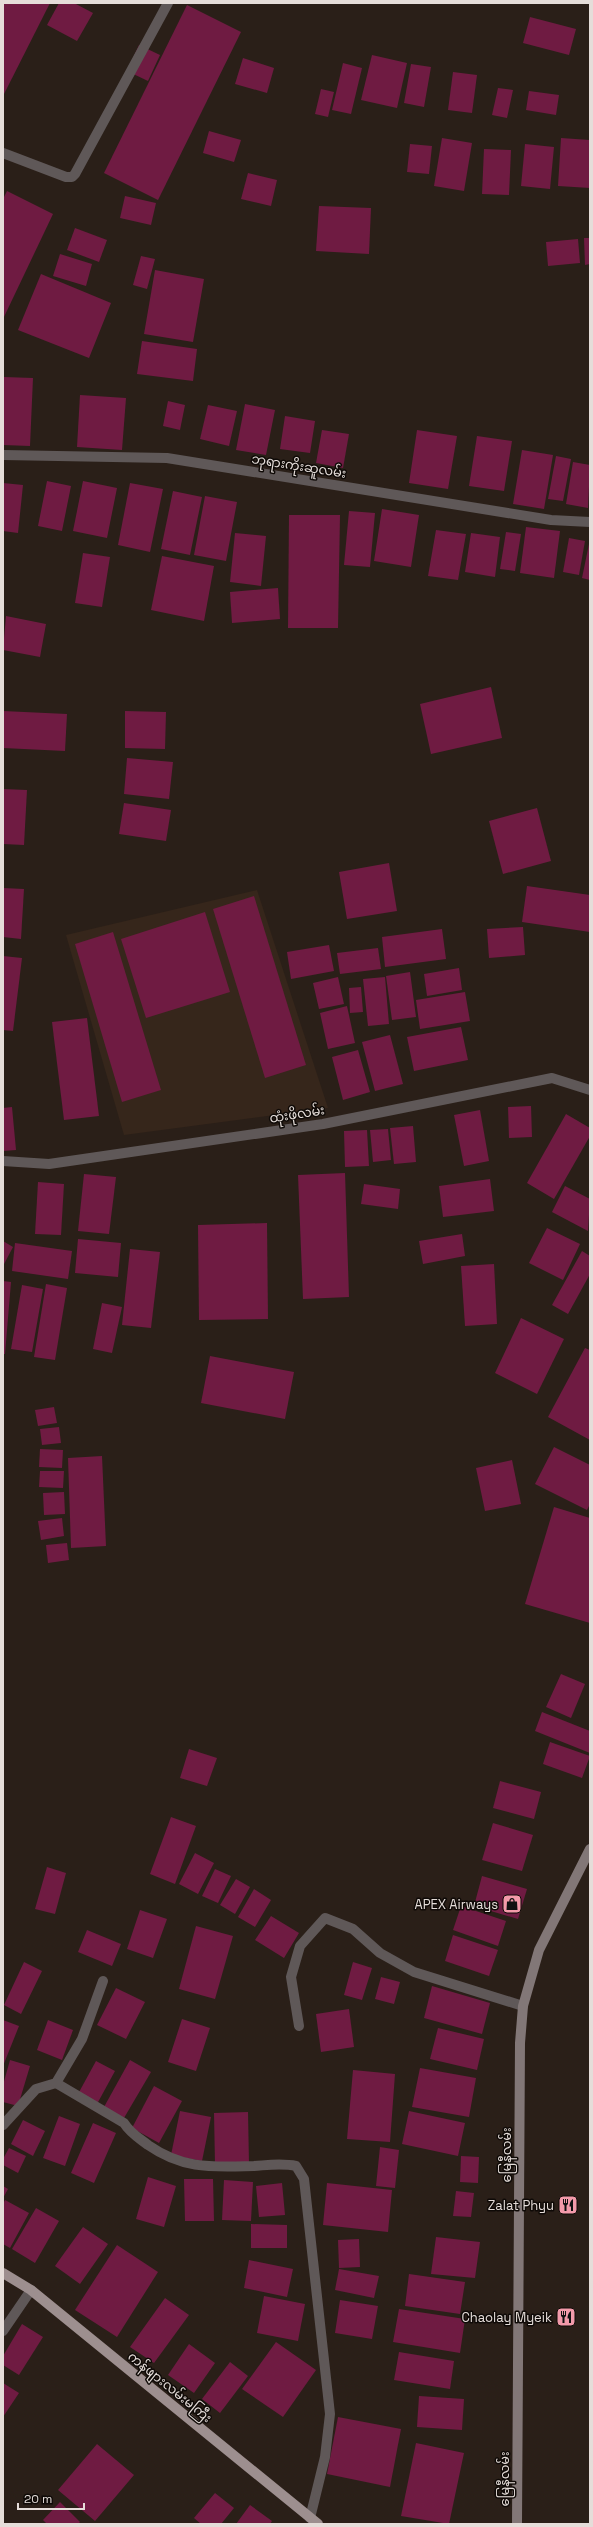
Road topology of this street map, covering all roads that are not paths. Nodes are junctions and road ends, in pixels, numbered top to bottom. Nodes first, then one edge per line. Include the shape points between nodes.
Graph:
1 (168, 3) edge
2 (3, 153) edge
3 (3, 455) edge
4 (590, 522) edge
5 (590, 1090) edge
6 (3, 1161) edge
7 (590, 1849) edge
8 (103, 1981) dead end
9 (523, 2006) junction
10 (299, 2026) dead end
11 (56, 2083) junction
12 (3, 2125) edge
13 (3, 2272) edge
14 (32, 2290) junction
15 (3, 2331) edge
16 (314, 2521) edge
17 (517, 2524) edge

1 - 2 street via 72,177
3 - 4 street, ဘုရားကိုးဆူလမ်း via 167,458 551,520
5 - 6 street, ထုံးဖိုလမ်း via 552,1078 323,1124 50,1164
7 - 9 main road, မြေနီလမ်း via 539,1950
8 - 11 street via 82,2039
9 - 10 street via 414,1972 380,1953 353,1929 325,1918 300,1946 291,1977
9 - 17 main road, မြေနီလမ်း via 520,2043
11 - 12 street via 36,2089
11 - 16 street via 124,2123 129,2132 166,2157 183,2163 208,2166 282,2163 296,2166 304,2179 330,2414
13 - 14 main road, ကန်ဖျားလမ်းမကြီး
14 - 15 street
14 - 16 main road, ကန်ဖျားလမ်းမကြီး

